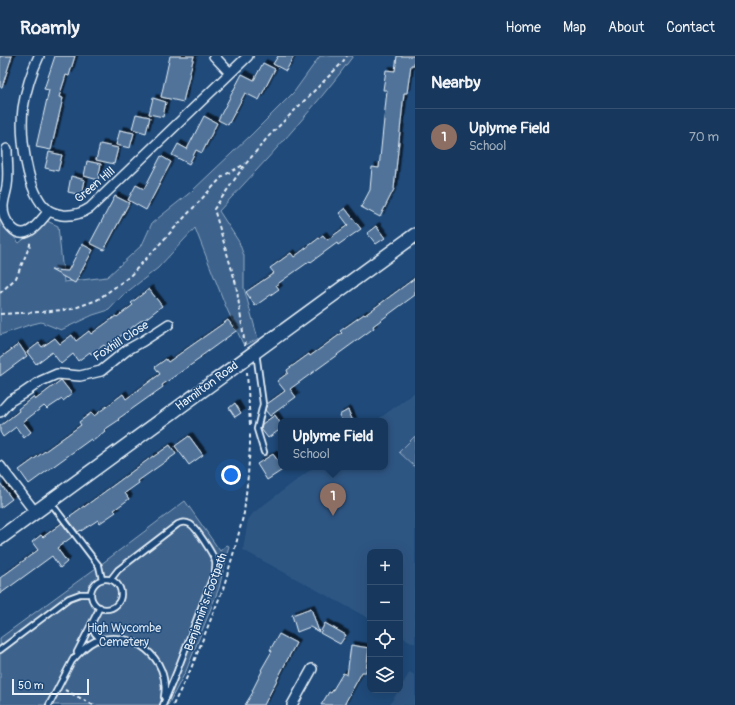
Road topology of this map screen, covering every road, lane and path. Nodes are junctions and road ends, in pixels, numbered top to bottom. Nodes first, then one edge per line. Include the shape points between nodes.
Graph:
1 (39, 56) edge
2 (214, 56) edge
3 (248, 56) edge
4 (347, 56) edge
5 (230, 73) junction
6 (7, 149) dead end
7 (246, 163) junction
8 (49, 211) junction
9 (28, 232) junction
10 (415, 235) edge
11 (0, 294) edge
12 (0, 314) edge
13 (169, 324) dead end
14 (251, 354) junction
15 (0, 412) edge
16 (264, 452) dead end
17 (0, 466) edge
18 (50, 502) junction
19 (35, 512) junction
20 (0, 538) edge
21 (102, 579) junction
22 (111, 579) junction
23 (91, 594) junction
24 (100, 607) junction
25 (92, 621) junction
26 (103, 640) junction
27 (0, 650) edge
28 (72, 661) junction
29 (312, 669) dead end
30 (163, 674) junction
31 (175, 674) junction
32 (68, 692) dead end
33 (49, 705) edge
34 (93, 705) edge
35 (163, 705) edge
36 (173, 705) edge
37 (292, 705) edge

1 - 8 street via 28,82 23,110 23,135 29,175 36,194
2 - 5 street
3 - 5 street, Green Hill
4 - 7 path
5 - 8 street, Green Hill via 90,208 76,215
6 - 9 street via 8,180 3,212 15,231 24,234
7 - 12 path via 223,176 129,277 97,300 72,309
7 - 14 path, Benjamin's Footpath via 214,209 236,284
8 - 9 street
9 - 11 path via 30,245 16,278
10 - 14 street, Hamilton Road
13 - 15 street, Foxhill Close via 127,350 101,371 80,376 57,374 10,401
14 - 16 lane via 263,404 257,429
14 - 18 street, Hamilton Road
14 - 36 path, Benjamin's Footpath via 250,445 244,513 223,589 190,672
17 - 19 street
18 - 19 street, Hamilton Road
18 - 21 lane via 99,566
19 - 20 street, Hamilton Road
21 - 22 lane
21 - 23 lane via 94,585
22 - 24 lane via 119,585 121,598 116,606 107,609
22 - 31 lane via 118,570 178,524 185,522 192,525 206,544 216,566
23 - 24 lane via 94,603
23 - 27 lane via 69,598
24 - 25 lane
25 - 26 lane via 92,630
25 - 28 lane
26 - 28 lane via 81,650
26 - 30 lane via 128,640 143,646 155,658
28 - 33 lane
29 - 37 street
30 - 31 lane via 166,677
30 - 35 lane
31 - 35 lane
32 - 34 path

